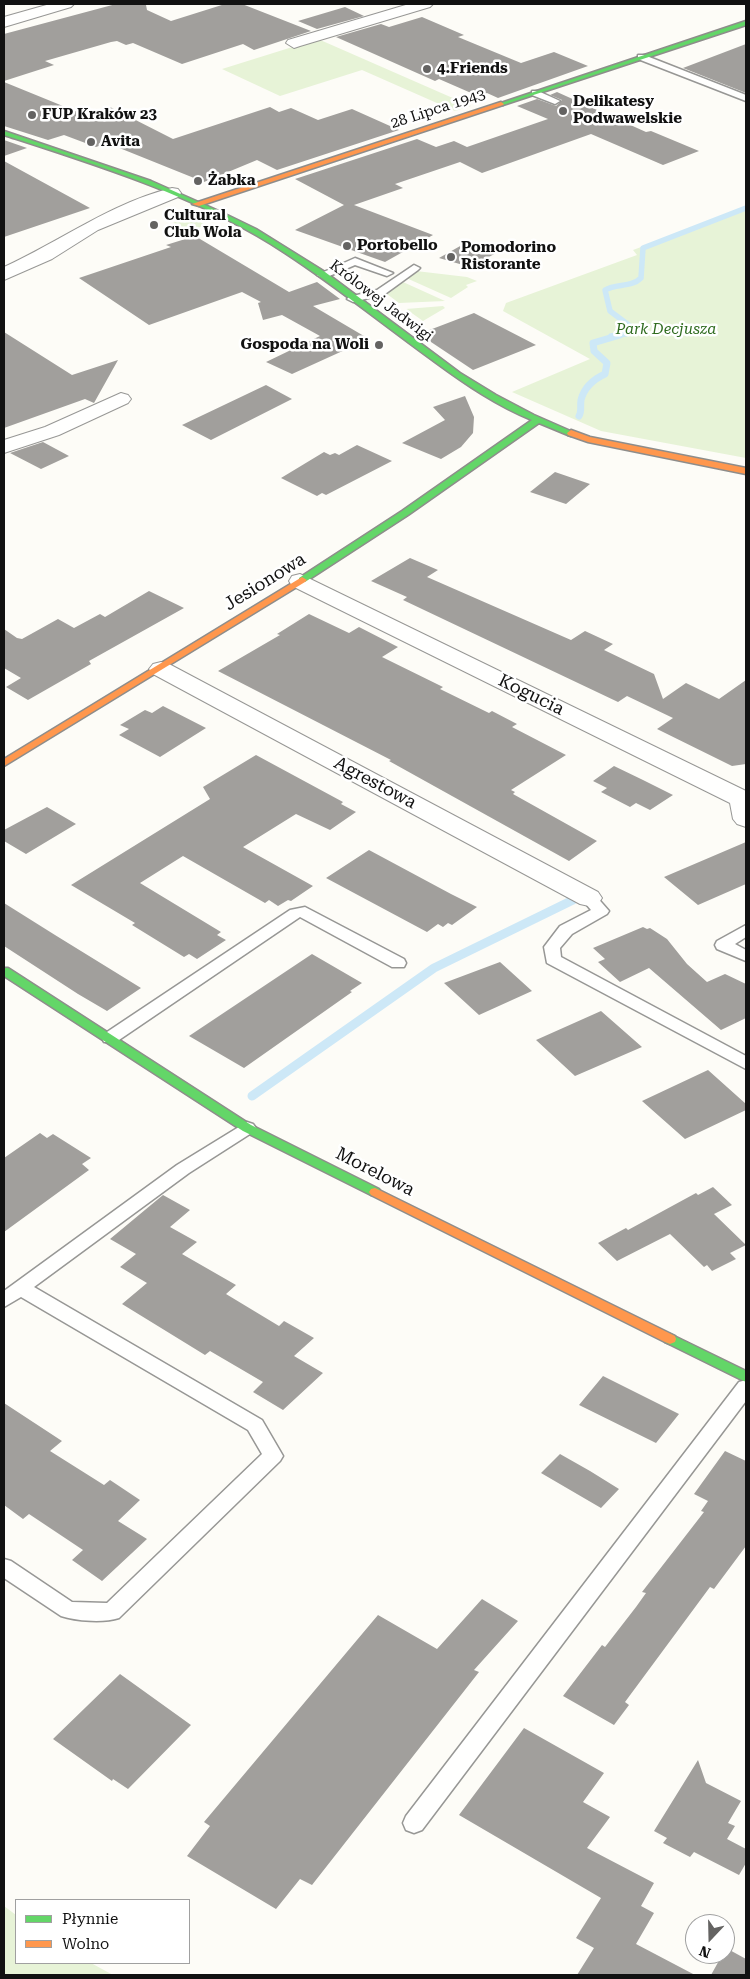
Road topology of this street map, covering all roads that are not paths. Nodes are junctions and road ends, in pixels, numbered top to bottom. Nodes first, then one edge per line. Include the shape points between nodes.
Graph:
1 (66, 4) edge
2 (424, 4) edge
3 (4, 22) edge
4 (746, 23) edge
5 (294, 43) dead end
6 (641, 57) junction
7 (535, 93) junction
8 (746, 98) edge
9 (555, 101) dead end
10 (4, 133) edge
11 (172, 193) junction
12 (196, 204) junction
13 (414, 268) dead end
14 (387, 273) dead end
15 (4, 274) edge
16 (322, 276) junction
17 (353, 299) junction
18 (121, 399) dead end
19 (538, 420) junction
20 (4, 446) edge
21 (746, 471) edge
22 (300, 581) junction
23 (161, 669) junction
24 (4, 762) edge
25 (746, 819) edge
26 (589, 898) joint
27 (746, 930) edge
28 (746, 956) edge
29 (398, 963) dead end
30 (4, 971) edge
31 (110, 1038) junction
32 (746, 1063) edge
33 (247, 1128) junction
34 (21, 1288) junction
35 (4, 1300) edge
36 (746, 1377) edge
37 (746, 1387) edge
38 (4, 1567) edge
39 (414, 1823) dead end

1 - 3 street
2 - 5 street
4 - 6 street, 28 Lipca 1943
6 - 7 street, 28 Lipca 1943
6 - 8 lane
7 - 9 lane
7 - 12 street, 28 Lipca 1943
10 - 11 street, Królowej Jadwigi
11 - 12 street, Królowej Jadwigi
11 - 15 street via 92,226 45,255
12 - 16 street, Królowej Jadwigi via 285,250
13 - 17 lane via 381,292
14 - 16 lane via 355,261
16 - 17 street, Królowej Jadwigi
17 - 19 street, Królowej Jadwigi via 465,382
18 - 20 street via 52,432
19 - 21 street, Królowej Jadwigi via 565,432 607,443
19 - 22 street, Jesionowa via 388,525
22 - 23 street, Jesionowa
22 - 25 street, Kogucia via 742,799
23 - 24 street, Jesionowa
23 - 26 street, Agrestowa
26 - 32 lane via 601,911 566,930 552,947 553,959
27 - 28 lane via 723,944
29 - 31 lane via 305,912 296,913
30 - 31 street, Morelowa
31 - 33 street, Morelowa
33 - 34 lane via 183,1170
33 - 36 street, Morelowa
34 - 35 lane
34 - 38 lane via 255,1425 273,1456 112,1612 68,1610
37 - 39 lane

